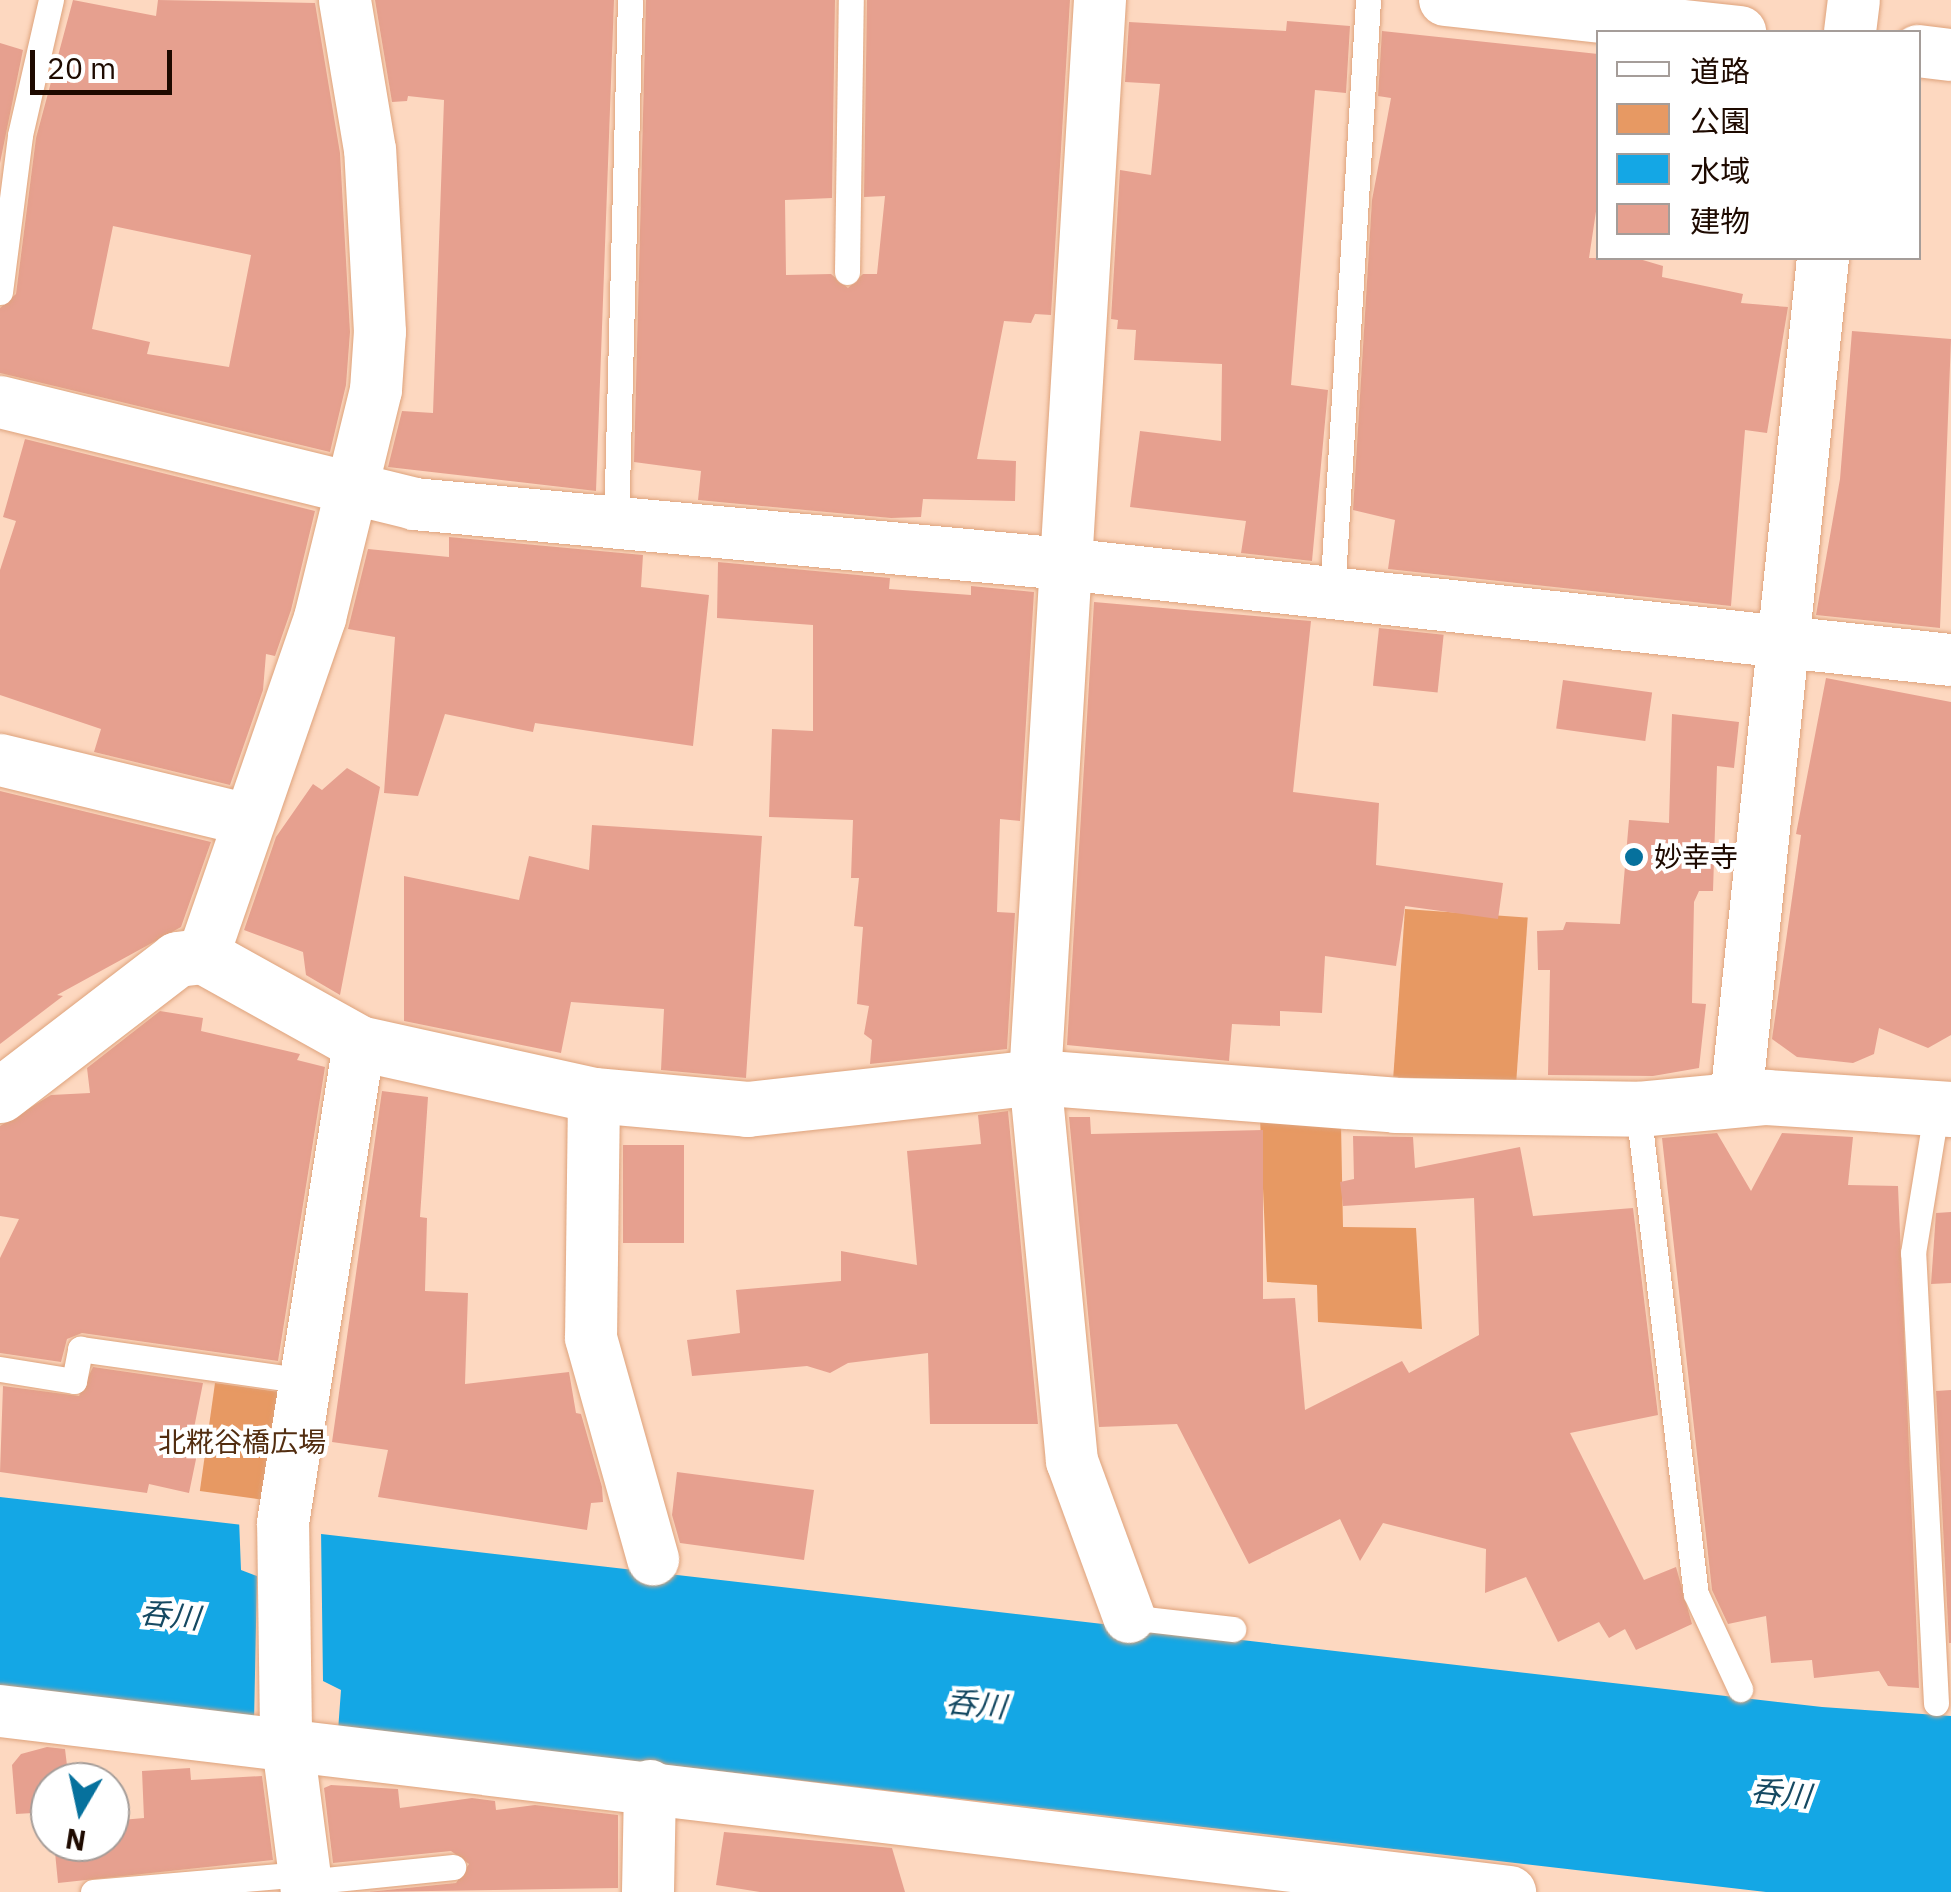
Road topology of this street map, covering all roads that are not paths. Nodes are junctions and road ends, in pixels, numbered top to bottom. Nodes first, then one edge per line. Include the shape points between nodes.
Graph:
1 (51, 0) edge
2 (345, 0) edge
3 (630, 0) edge
4 (850, 0) edge
5 (1100, 0) edge
6 (1368, 0) edge
7 (1445, 0) edge
8 (1854, 0) edge
9 (1722, 30) edge
10 (1850, 30) edge
11 (1921, 51) edge
12 (1951, 55) edge
13 (1823, 260) edge
14 (847, 272) dead end
15 (0, 292) edge
16 (3, 414) edge
17 (352, 492) junction
18 (616, 526) junction
19 (1064, 564) junction
20 (1332, 596) junction
21 (1780, 642) junction
22 (1951, 660) edge
23 (0, 760) edge
24 (248, 820) junction
25 (202, 956) junction
26 (359, 1042) junction
27 (1035, 1077) junction
28 (0, 1095) edge
29 (594, 1095) junction
30 (1736, 1100) junction
31 (1944, 1107) edge
32 (1638, 1109) junction
33 (0, 1370) edge
34 (305, 1381) junction
35 (653, 1559) dead end
36 (1129, 1617) joint
37 (1233, 1629) dead end
38 (1740, 1688) dead end
39 (1936, 1703) dead end
40 (0, 1711) edge
41 (287, 1739) junction
42 (650, 1786) junction
43 (453, 1867) dead end
44 (1219, 1873) edge
45 (306, 1883) edge
46 (93, 1892) edge
47 (648, 1892) edge
48 (1510, 1892) edge

1 - 15 lane via 20,135
2 - 17 street via 370,150 380,332 376,390
3 - 18 lane
4 - 14 lane
5 - 19 street
6 - 20 lane
7 - 9 street
8 - 10 street
11 - 12 street
13 - 21 street
16 - 17 street
17 - 18 street
17 - 24 street via 320,618
18 - 19 street
19 - 20 street
19 - 27 street
20 - 21 street
21 - 22 street
21 - 30 street
23 - 24 street
24 - 25 street
25 - 26 street
25 - 28 street via 177,959
26 - 29 street
26 - 34 street
27 - 29 street via 747,1109
27 - 32 street via 1395,1105
27 - 36 street via 1072,1461
29 - 35 street via 591,1338
30 - 31 street
30 - 32 street
31 - 39 lane via 1913,1254
32 - 38 lane via 1696,1594
33 - 34 lane via 74,1381 80,1349
34 - 41 street via 283,1524
36 - 37 lane
40 - 41 street
41 - 42 street
41 - 45 street
42 - 44 street
42 - 47 street
43 - 45 lane
44 - 48 street
45 - 46 lane

